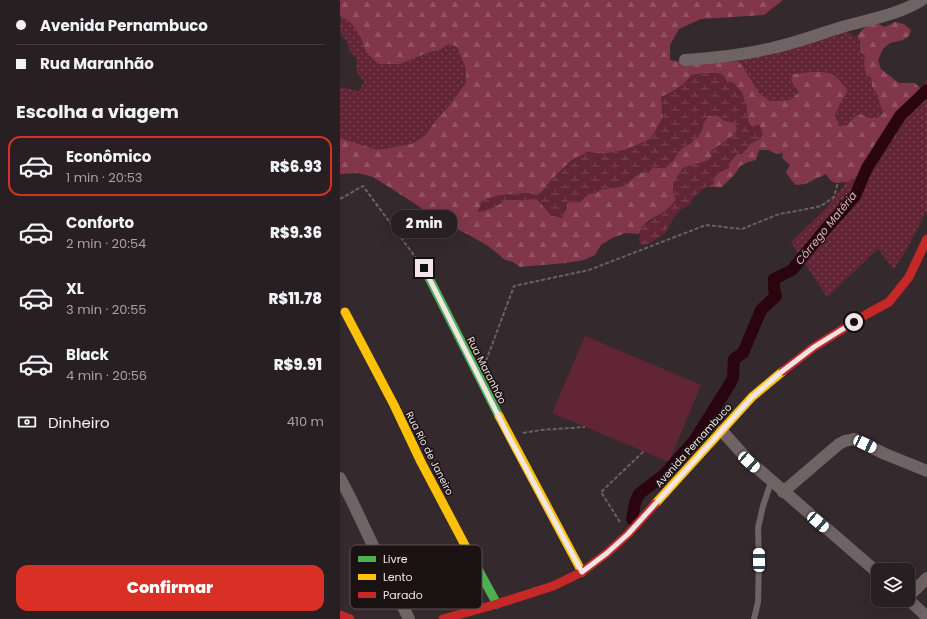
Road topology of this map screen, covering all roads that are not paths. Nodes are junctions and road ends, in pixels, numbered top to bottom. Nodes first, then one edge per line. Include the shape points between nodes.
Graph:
1 (922, 0) edge
2 (685, 60) dead end
3 (927, 239) edge
4 (424, 268) road end
5 (345, 312) dead end
6 (722, 431) junction
7 (927, 471) edge
8 (340, 478) edge
9 (771, 482) junction
10 (783, 492) junction
11 (373, 545) edge
12 (465, 545) edge
13 (871, 567) edge
14 (582, 572) junction
15 (482, 576) edge
16 (927, 578) edge
17 (915, 591) edge
18 (497, 604) junction
19 (915, 605) edge
20 (482, 608) edge
21 (404, 609) edge
22 (479, 609) edge
23 (340, 615) edge
24 (927, 618) edge
25 (350, 619) edge
26 (409, 619) edge
27 (443, 619) edge
28 (754, 619) edge

1 - 2 street via 890,15 773,48
3 - 6 street, Avenida Pernambuco via 909,277 889,302 814,347 780,373 752,397
4 - 14 street, Rua Maranhão via 508,435
5 - 12 street, Rua Rio de Janeiro
6 - 9 street via 749,462
6 - 14 street, Avenida Pernambuco via 628,534
7 - 10 street via 854,439 845,440
8 - 11 street
9 - 10 street
9 - 28 lane via 758,528 758,602
10 - 13 street
14 - 18 street, Avenida Pernambuco via 553,586
15 - 18 street, Rua Rio de Janeiro
16 - 17 street
18 - 20 street, Avenida Pernambuco
19 - 24 street
21 - 26 street
22 - 27 street, Avenida Pernambuco
23 - 25 street

